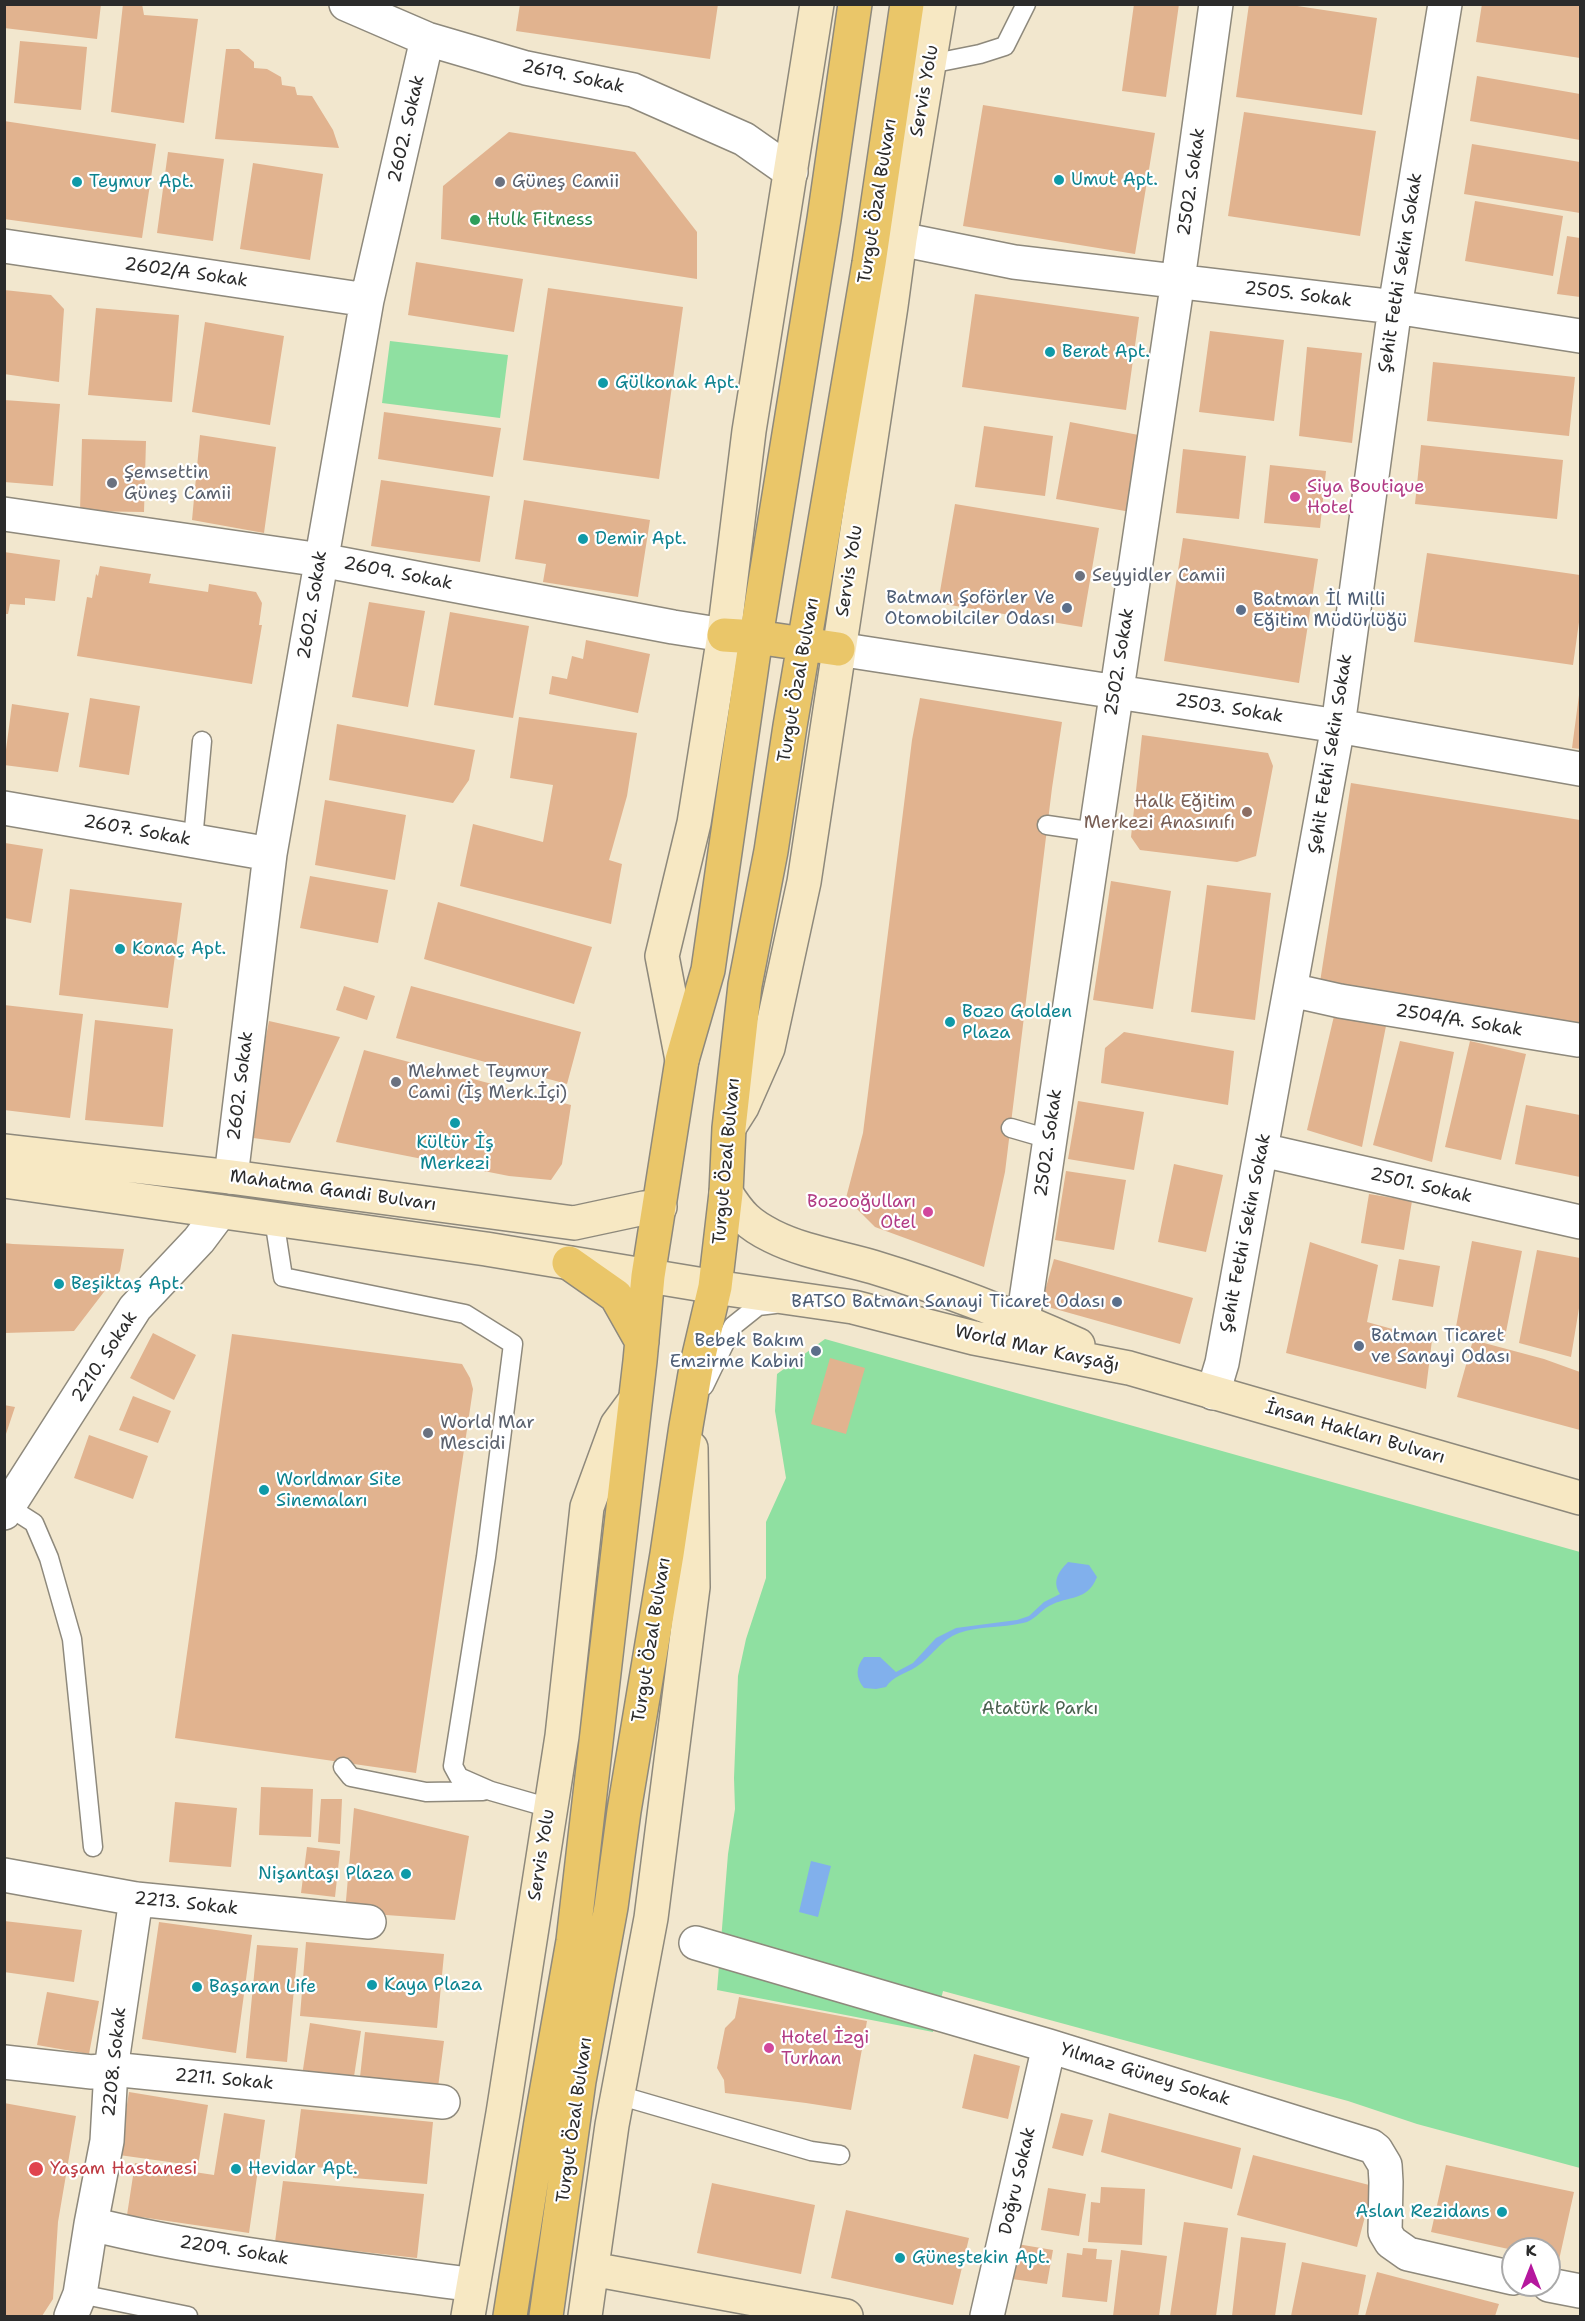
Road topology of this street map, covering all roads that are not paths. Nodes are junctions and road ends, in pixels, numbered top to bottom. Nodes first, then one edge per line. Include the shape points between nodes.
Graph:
1 (346, 4) edge
2 (817, 4) edge
3 (855, 4) edge
4 (907, 4) edge
5 (939, 4) edge
6 (1026, 4) edge
7 (1215, 4) edge
8 (1445, 4) edge
9 (427, 39) junction
10 (930, 64) junction
11 (791, 172) junction
12 (900, 239) junction
13 (4, 246) edge
14 (1178, 280) junction
15 (367, 300) junction
16 (1395, 307) junction
17 (1581, 336) edge
18 (4, 514) edge
19 (321, 560) junction
20 (724, 635) junction
21 (756, 637) junction
22 (805, 643) junction
23 (838, 649) junction
24 (1116, 692) junction
25 (1338, 726) junction
26 (201, 741) dead end
27 (1581, 769) edge
28 (4, 808) edge
29 (1047, 825) dead end
30 (1095, 832) junction
31 (193, 840) junction
32 (270, 854) junction
33 (1291, 990) junction
34 (1578, 1040) dead end
35 (682, 1060) junction
36 (729, 1128) junction
37 (1011, 1128) dead end
38 (1050, 1138) junction
39 (1262, 1150) junction
40 (4, 1151) edge
41 (231, 1177) junction
42 (4, 1181) edge
43 (726, 1193) junction
44 (660, 1207) junction
45 (220, 1212) junction
46 (274, 1219) junction
47 (1581, 1222) edge
48 (569, 1263) junction
49 (648, 1276) junction
50 (715, 1287) junction
51 (806, 1301) junction
52 (1023, 1320) junction
53 (642, 1342) junction
54 (1129, 1368) junction
55 (1213, 1393) junction
56 (634, 1402) junction
57 (686, 1426) junction
58 (1581, 1498) edge
59 (7, 1510) edge
60 (343, 1767) dead end
61 (491, 1791) junction
62 (550, 1808) junction
63 (93, 1847) dead end
64 (4, 1875) edge
65 (136, 1899) junction
66 (369, 1922) dead end
67 (696, 1943) dead end
68 (1050, 2046) junction
69 (4, 2062) edge
70 (111, 2069) junction
71 (618, 2094) junction
72 (443, 2102) dead end
73 (840, 2155) dead end
74 (91, 2224) junction
75 (592, 2269) junction
76 (1501, 2275) edge
77 (473, 2285) junction
78 (1561, 2287) edge
79 (1581, 2291) edge
80 (76, 2305) edge
81 (188, 2316) edge
82 (468, 2316) edge
83 (510, 2316) edge
84 (546, 2316) edge
85 (585, 2316) edge
86 (846, 2316) edge
87 (987, 2316) edge

1 - 9 street, 2619. Sokak
2 - 11 street
3 - 21 main road, Turgut Özal Bulvarı
4 - 22 main road, Turgut Özal Bulvarı via 869,263
5 - 10 street, Servis Yolu
6 - 10 lane via 1005,46
7 - 14 street, 2502. Sokak
8 - 16 street, Şehit Fethi Sekin Sokak
9 - 11 street, 2619. Sokak via 526,68 633,90 744,139
9 - 15 street, 2602. Sokak
10 - 12 street, Servis Yolu
11 - 20 street via 749,432
12 - 14 street, 2505. Sokak via 1014,262
12 - 23 street, Servis Yolu
13 - 15 street, 2602/A Sokak
14 - 16 street, 2505. Sokak
14 - 24 street, 2502. Sokak
15 - 19 street, 2602. Sokak
16 - 17 street, 2505. Sokak
16 - 25 street, Şehit Fethi Sekin Sokak
18 - 19 street, 2609. Sokak
19 - 20 street, 2609. Sokak
19 - 32 street, 2602. Sokak
20 - 21 main road
20 - 35 street via 694,823 662,956
21 - 22 main road
21 - 35 main road, Turgut Özal Bulvarı via 708,970
22 - 23 main road
22 - 36 main road, Turgut Özal Bulvarı via 745,985
23 - 24 street, 2503. Sokak
23 - 36 street, Servis Yolu via 804,882 768,1048
24 - 25 street, 2503. Sokak
24 - 30 street, 2502. Sokak
25 - 27 street, 2503. Sokak
25 - 33 street, Şehit Fethi Sekin Sokak
26 - 31 lane
28 - 31 street, 2607. Sokak
29 - 30 lane
30 - 38 street, 2502. Sokak
31 - 32 street, 2607. Sokak
32 - 41 street, 2602. Sokak
33 - 34 street, 2504/A. Sokak
33 - 39 street, Şehit Fethi Sekin Sokak
35 - 44 main road, Turgut Özal Bulvarı
36 - 43 main road, Turgut Özal Bulvarı
37 - 38 lane
38 - 52 street, 2502. Sokak
39 - 47 street, 2501. Sokak
39 - 55 street, Şehit Fethi Sekin Sokak
40 - 41 street, Mahatma Gandi Bulvarı
41 - 44 street, Mahatma Gandi Bulvarı via 574,1223
42 - 45 street, Mahatma Gandi Bulvarı
43 - 50 main road, Turgut Özal Bulvarı
43 - 52 street, World Mar Kavşağı via 740,1216 771,1236
44 - 49 main road, Turgut Özal Bulvarı
45 - 46 street, Mahatma Gandi Bulvarı
45 - 59 street, 2210. Sokak via 135,1308
46 - 48 street, Mahatma Gandi Bulvarı
46 - 61 lane via 283,1277 465,1314 513,1344 486,1557 453,1766 459,1777
48 - 49 street, Mahatma Gandi Bulvarı
48 - 53 main road via 616,1296
49 - 50 street, World Mar Kavşağı
49 - 53 main road, Turgut Özal Bulvarı
50 - 51 street, World Mar Kavşağı
50 - 57 main road, Turgut Özal Bulvarı
51 - 54 street, World Mar Kavşağı via 854,1307 974,1338
51 - 57 lane via 758,1306 733,1326
52 - 54 street, World Mar Kavşağı
53 - 56 main road, Turgut Özal Bulvarı
54 - 55 street, İnsan Hakları Bulvarı
55 - 58 street, İnsan Hakları Bulvarı
56 - 62 street, Servis Yolu via 617,1425 587,1507 562,1736
56 - 83 main road, Turgut Özal Bulvarı via 573,1941
57 - 71 street via 693,1454 693,1587 651,1918
57 - 84 main road, Turgut Özal Bulvarı via 611,1907 579,2081
59 - 63 lane via 34,1523 49,1558 72,1639
60 - 61 lane via 351,1777 426,1792
61 - 62 lane
62 - 77 street, Servis Yolu
64 - 65 street, 2213. Sokak
65 - 66 street, 2213. Sokak
65 - 70 street, 2208. Sokak
67 - 68 street, Yılmaz Güney Sokak
68 - 76 street, Yılmaz Güney Sokak via 1371,2146 1385,2165 1385,2232 1391,2242 1408,2254
68 - 87 street, Doğru Sokak
69 - 70 street, 2211. Sokak via 92,2072
70 - 72 street, 2211. Sokak
70 - 74 street, 2208. Sokak via 107,2141
71 - 73 lane via 811,2151
71 - 75 street
74 - 77 street, 2209. Sokak via 136,2235
74 - 80 street
75 - 85 street
75 - 86 street
77 - 82 street, Servis Yolu
78 - 79 street
80 - 81 lane

